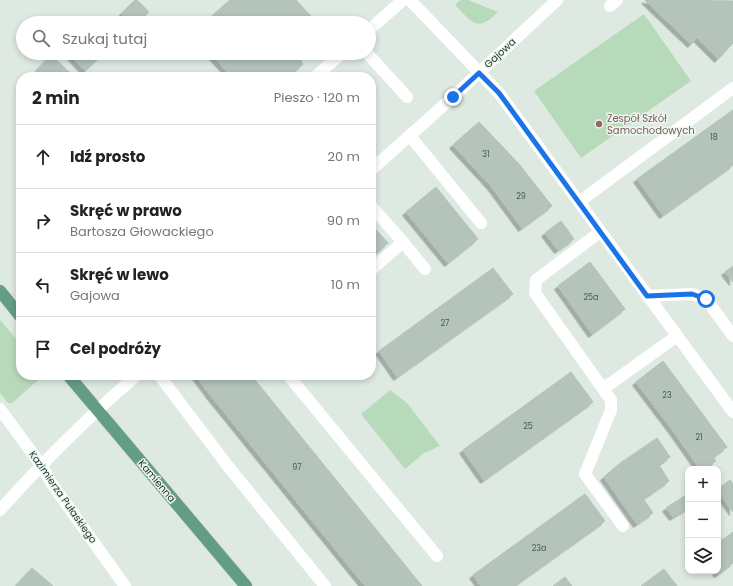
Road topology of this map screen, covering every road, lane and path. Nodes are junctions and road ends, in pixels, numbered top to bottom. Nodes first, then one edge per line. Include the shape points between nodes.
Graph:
1 (403, 0) edge
2 (410, 0) edge
3 (557, 0) edge
4 (376, 24) edge
5 (334, 60) edge
6 (373, 60) edge
7 (320, 72) edge
8 (479, 73) junction
9 (733, 88) edge
10 (407, 97) dead end
11 (410, 136) junction
12 (376, 166) edge
13 (579, 202) junction
14 (376, 212) edge
15 (481, 223) dead end
16 (600, 232) junction
17 (403, 242) junction
18 (376, 266) edge
19 (425, 269) dead end
20 (0, 291) edge
21 (647, 296) junction
22 (16, 311) edge
23 (677, 336) junction
24 (733, 336) edge
25 (72, 380) edge
26 (131, 380) edge
27 (163, 380) edge
28 (292, 380) edge
29 (603, 389) junction
30 (0, 409) edge
31 (97, 410) junction
32 (733, 412) edge
33 (41, 465) junction
34 (0, 510) edge
35 (623, 526) dead end
36 (436, 556) dead end
37 (125, 586) edge
38 (246, 586) edge
39 (324, 586) edge

1 - 4 street
2 - 8 street
3 - 8 street, Gajowa
5 - 7 street
6 - 10 street
8 - 11 street, Gajowa
8 - 13 street via 499,93
9 - 13 street
11 - 12 street, Gajowa
11 - 15 street
13 - 16 street
14 - 17 street
16 - 21 street
16 - 29 street via 536,280 535,293
17 - 18 street
17 - 19 street
20 - 22 main road
21 - 23 street
21 - 24 street via 692,294 706,299
23 - 29 street
23 - 32 street
25 - 31 main road, Kamienna
26 - 31 street
27 - 39 street
28 - 36 street
29 - 35 street via 611,400 611,410 585,474
30 - 33 street, Kazimierza Pułaskiego
31 - 33 street
31 - 38 main road, Kamienna
33 - 34 street
33 - 37 street, Kazimierza Pułaskiego

